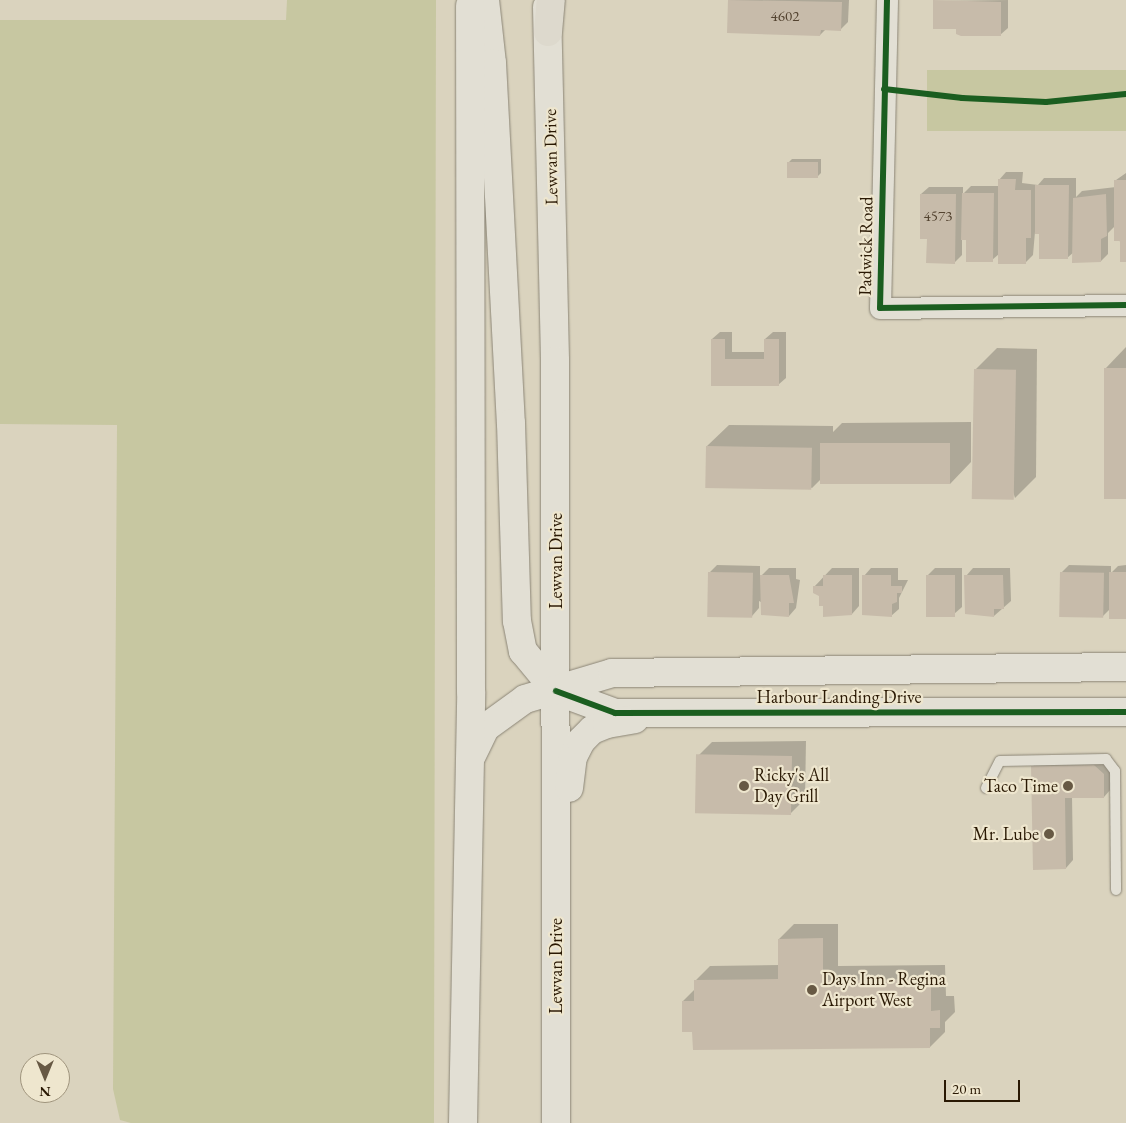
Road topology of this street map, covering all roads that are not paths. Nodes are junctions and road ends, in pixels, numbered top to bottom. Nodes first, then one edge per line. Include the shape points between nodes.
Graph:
1 (470, 0) edge
2 (485, 0) edge
3 (547, 0) edge
4 (551, 0) edge
5 (887, 0) edge
6 (548, 32) junction
7 (1126, 305) edge
8 (1126, 667) edge
9 (556, 691) junction
10 (1126, 712) edge
11 (675, 713) junction
12 (470, 759) junction
13 (986, 788) dead end
14 (1116, 890) dead end
15 (556, 994) junction
16 (463, 1123) edge
17 (556, 1123) edge

1 - 12 main road
2 - 9 main road via 492,63 509,384 517,621 523,651
3 - 6 main road, Lewvan Drive
4 - 6 highway
5 - 7 street, Padwick Road via 880,308
6 - 9 main road, Lewvan Drive via 555,360
8 - 9 main road, Harbour Landing Drive via 612,673
9 - 11 main road, Harbour Landing Drive via 615,713
9 - 12 main road via 525,699 485,728
9 - 15 main road, Lewvan Drive
10 - 11 main road, Harbour Landing Drive
11 - 15 main road via 607,724 592,730 581,740 573,757
12 - 16 main road
13 - 14 lane via 1000,761 1106,759 1115,770
15 - 17 main road, Lewvan Drive

